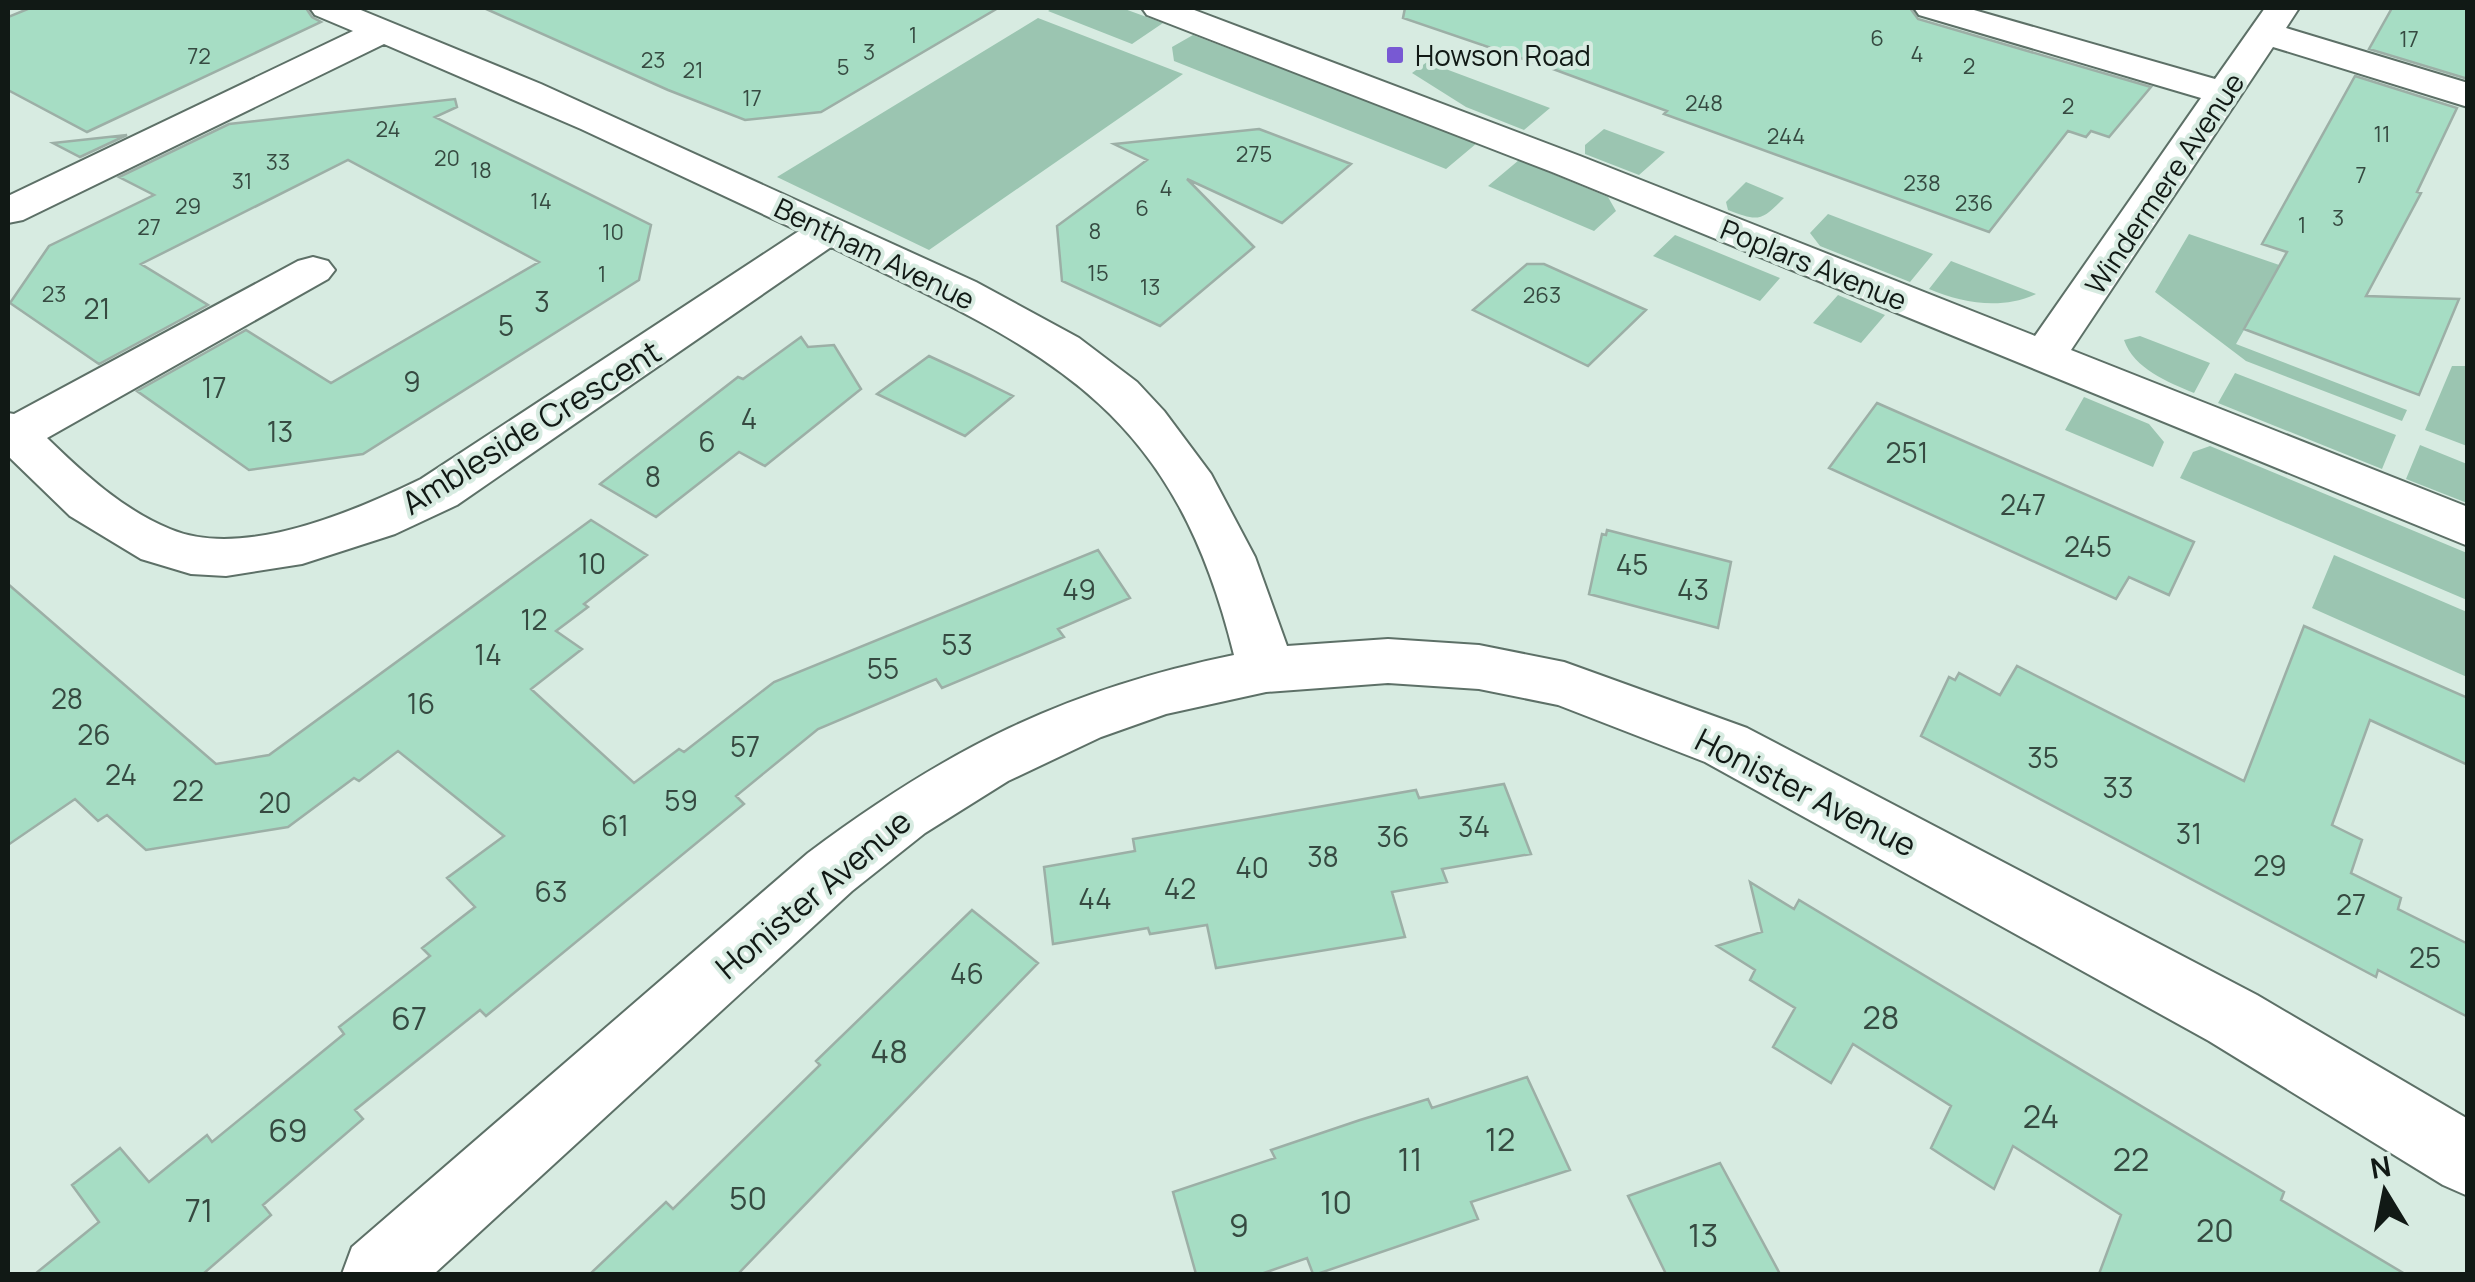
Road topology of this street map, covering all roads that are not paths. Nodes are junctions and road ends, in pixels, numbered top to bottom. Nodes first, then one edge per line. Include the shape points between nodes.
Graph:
1 (327, 8) edge
2 (1158, 8) edge
3 (1930, 8) edge
4 (2274, 21) edge
5 (384, 30) junction
6 (2226, 94) junction
7 (2468, 96) edge
8 (8, 211) edge
9 (829, 230) junction
10 (312, 270) dead end
11 (2044, 356) junction
12 (11, 432) edge
13 (2468, 528) edge
14 (1266, 670) junction
15 (2468, 1160) edge
16 (379, 1274) edge

1 - 5 street, Bentham Avenue
2 - 11 street, Poplars Avenue
3 - 6 street
4 - 6 street, Windermere Avenue
4 - 7 street
5 - 8 street
5 - 9 street, Bentham Avenue
6 - 11 street, Windermere Avenue
9 - 12 street, Ambleside Crescent via 440,492 326,539 238,555 159,546 72,491
9 - 14 street, Bentham Avenue via 1027,328 1118,392 1192,484 1224,543
10 - 12 street
11 - 13 street, Poplars Avenue
14 - 15 street, Honister Avenue via 1388,661 1479,667 1564,684 1726,746 2233,1018
14 - 16 street, Honister Avenue via 1164,692 1081,720 987,764 904,815 830,872

